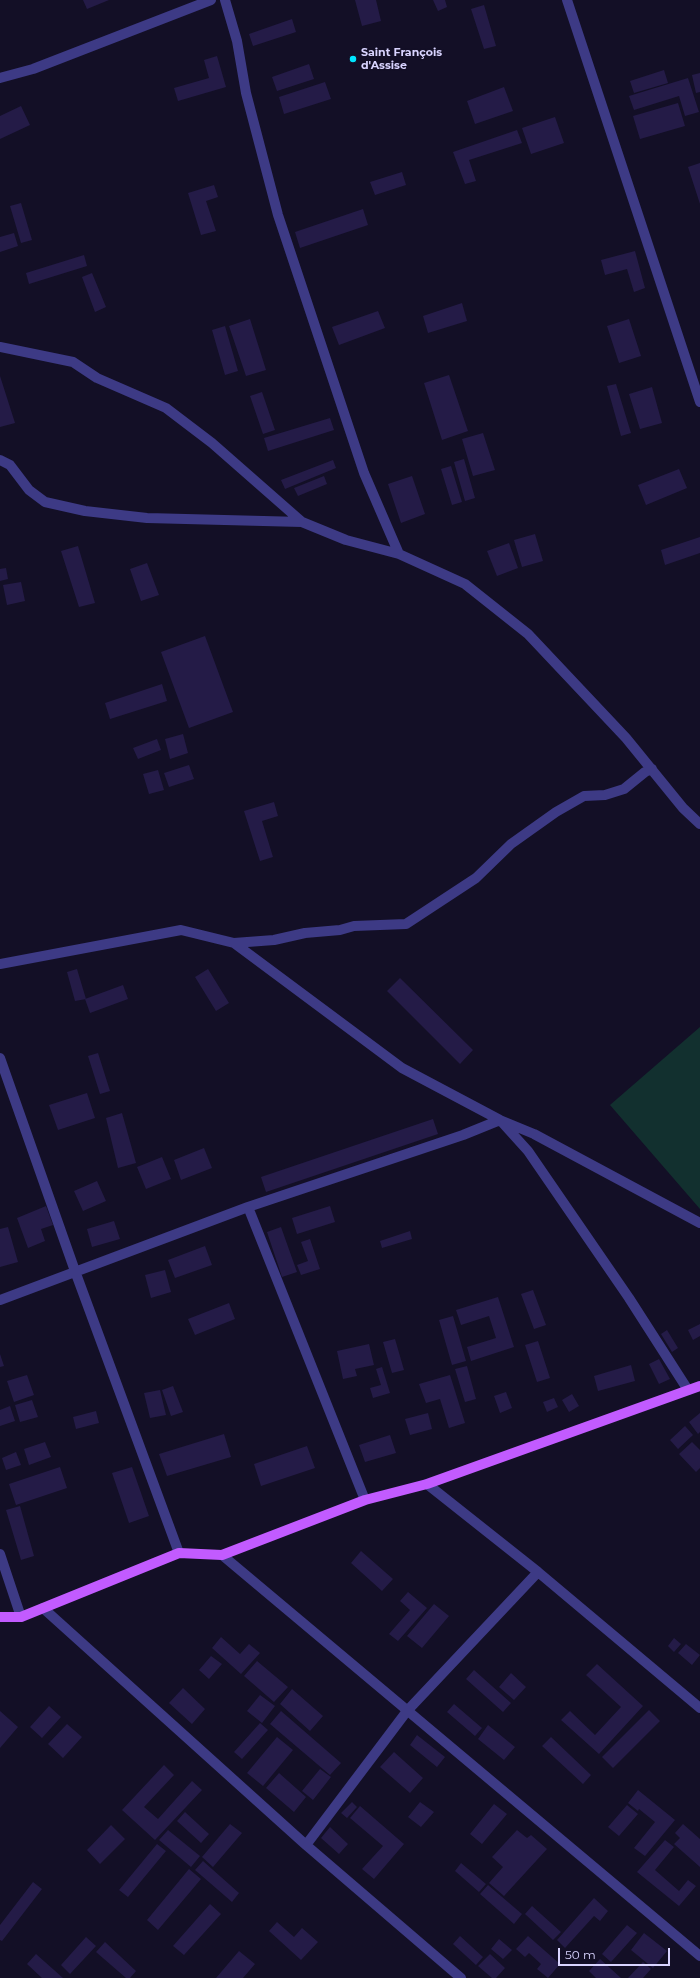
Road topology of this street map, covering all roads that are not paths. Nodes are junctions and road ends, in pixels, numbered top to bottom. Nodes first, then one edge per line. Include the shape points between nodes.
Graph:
1 (210, 0) edge
2 (225, 0) edge
3 (568, 0) edge
4 (0, 78) edge
5 (0, 347) edge
6 (700, 402) edge
7 (0, 460) edge
8 (302, 522) junction
9 (399, 554) junction
10 (652, 769) junction
11 (700, 824) edge
12 (234, 943) junction
13 (0, 964) edge
14 (0, 1058) edge
15 (500, 1120) junction
16 (248, 1207) junction
17 (700, 1223) edge
18 (75, 1271) junction
19 (0, 1300) edge
20 (700, 1386) edge
21 (688, 1390) junction
22 (427, 1484) junction
23 (365, 1500) junction
24 (179, 1553) junction
25 (0, 1554) edge
26 (222, 1555) junction
27 (538, 1572) junction
28 (42, 1608) junction
29 (21, 1616) junction
30 (0, 1617) edge
31 (700, 1708) edge
32 (406, 1711) junction
33 (306, 1845) junction
34 (700, 1956) edge
35 (461, 1978) edge

1 - 4 street via 33,69
2 - 9 street via 278,215 364,473
3 - 6 street
5 - 8 street via 73,362 97,378 166,408 217,448
7 - 8 street via 10,465 29,490 45,502 85,511 147,518
8 - 9 street via 346,540
9 - 10 street via 465,584 528,634
10 - 11 street via 683,808
10 - 12 street via 624,789 605,795 584,796 556,812 511,844 476,878 406,924 354,926 274,940
12 - 13 street via 181,930
12 - 15 street via 402,1068
14 - 18 street
15 - 16 street via 463,1135
15 - 17 street via 534,1134
15 - 21 street via 528,1150
16 - 18 street
16 - 23 street
18 - 19 street
18 - 24 street
20 - 21 main road
21 - 22 main road
22 - 23 main road
22 - 27 street
23 - 26 main road
24 - 26 main road
24 - 28 main road
25 - 29 street
26 - 32 street
27 - 31 street
27 - 32 street
28 - 29 main road
28 - 33 street
29 - 30 main road
32 - 33 street
32 - 34 street
33 - 35 street

